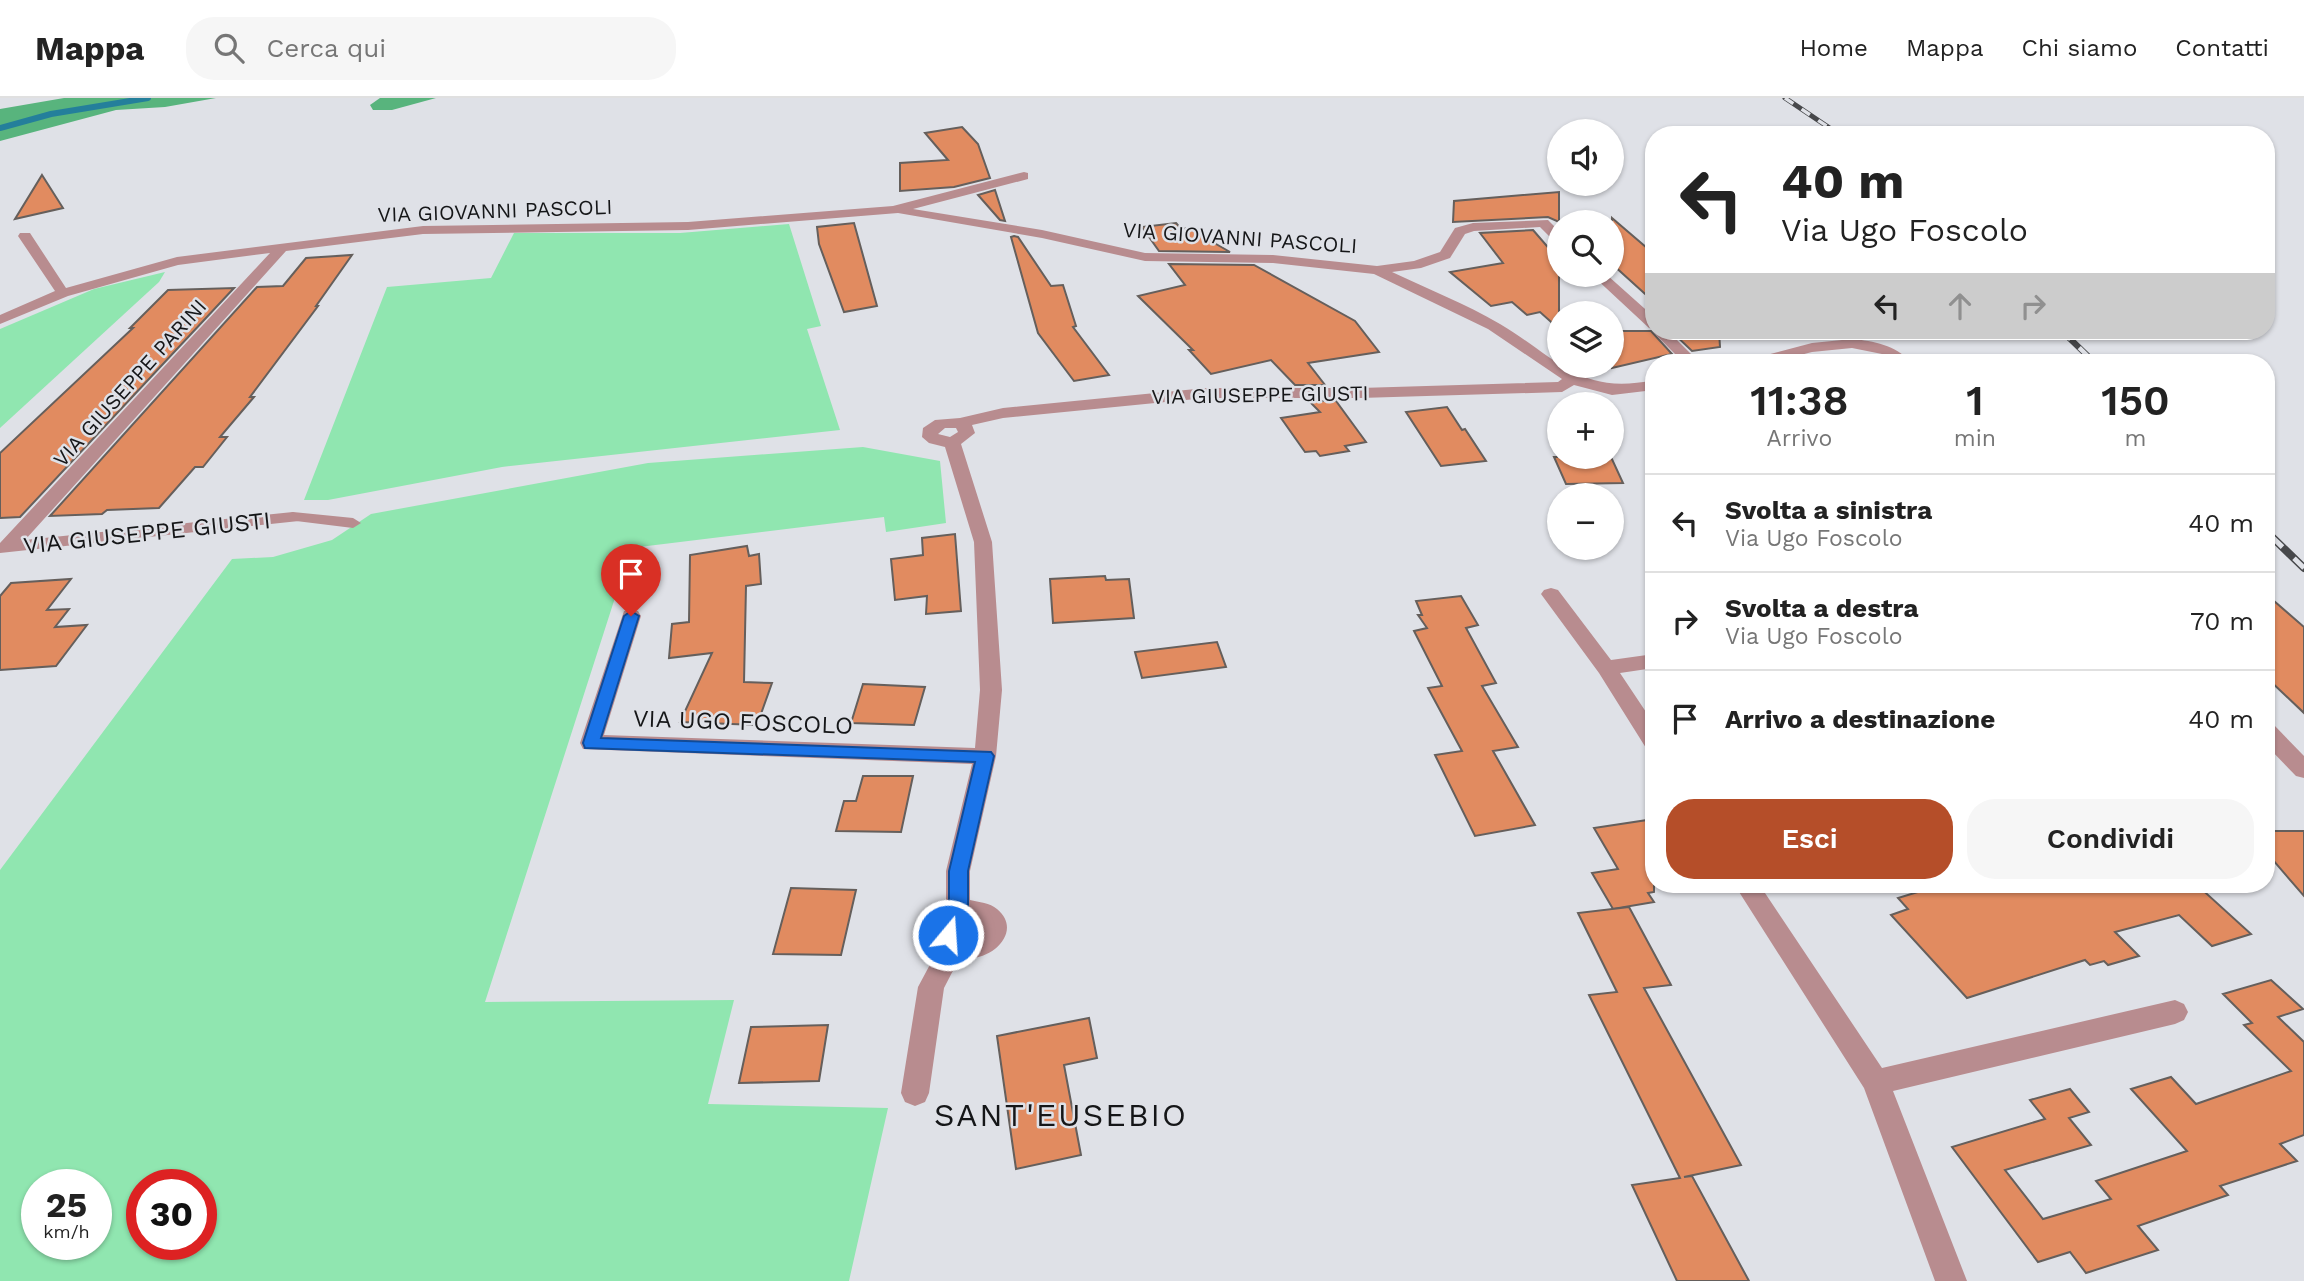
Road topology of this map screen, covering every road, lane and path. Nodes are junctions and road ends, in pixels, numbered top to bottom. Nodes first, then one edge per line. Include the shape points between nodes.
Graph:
1 (1024, 176) dead end
2 (893, 210) junction
3 (1547, 227) edge
4 (25, 236) dead end
5 (282, 248) junction
6 (1377, 270) junction
7 (1612, 287) edge
8 (63, 293) junction
9 (1645, 317) edge
10 (0, 320) edge
11 (1669, 340) edge
12 (1683, 354) edge
13 (1795, 354) edge
14 (1893, 354) edge
15 (1567, 383) junction
16 (1645, 386) edge
17 (293, 517) joint
18 (353, 523) dead end
19 (3, 551) edge
20 (1551, 594) dead end
21 (631, 616) dead end
22 (1645, 662) edge
23 (1606, 668) junction
24 (1645, 728) edge
25 (2275, 740) edge
26 (985, 756) junction
27 (2304, 769) edge
28 (1752, 893) edge
29 (958, 915) junction
30 (954, 944) junction
31 (2175, 1012) dead end
32 (1876, 1082) junction
33 (915, 1093) dead end
34 (1951, 1281) edge

1 - 2 street, VIA GIOVANNI PASCOLI
2 - 5 street, VIA GIOVANNI PASCOLI via 688,226 423,230
2 - 6 street, VIA GIOVANNI PASCOLI via 1042,234 1145,257 1273,259
3 - 6 street via 1543,223 1473,227 1460,231 1445,256
4 - 8 street
5 - 8 street, VIA GIOVANNI PASCOLI via 177,261
5 - 19 street, VIA GIUSEPPE PARINI
6 - 15 street via 1493,326
7 - 9 street
8 - 10 street, VIA GIOVANNI PASCOLI
11 - 12 street
13 - 14 street via 1848,343
15 - 16 street via 1610,392
15 - 26 street, VIA GIUSEPPE GIUSTI via 1360,393 1206,393 1003,413 956,433 983,542 990,690
17 - 18 lane
17 - 19 street, VIA GIUSEPPE GIUSTI
20 - 23 street
21 - 26 street, VIA UGO FOSCOLO via 591,743
22 - 23 street
23 - 24 street
25 - 27 street
26 - 29 street, VIA GIUSEPPE GIUSTI via 958,871
28 - 32 street
29 - 30 street, VIA GIUSEPPE GIUSTI via 949,924 948,935
29 - 30 street via 970,910 991,916 994,935 976,948
30 - 33 street, VIA GIUSEPPE GIUSTI via 931,987
31 - 32 street
32 - 34 street

